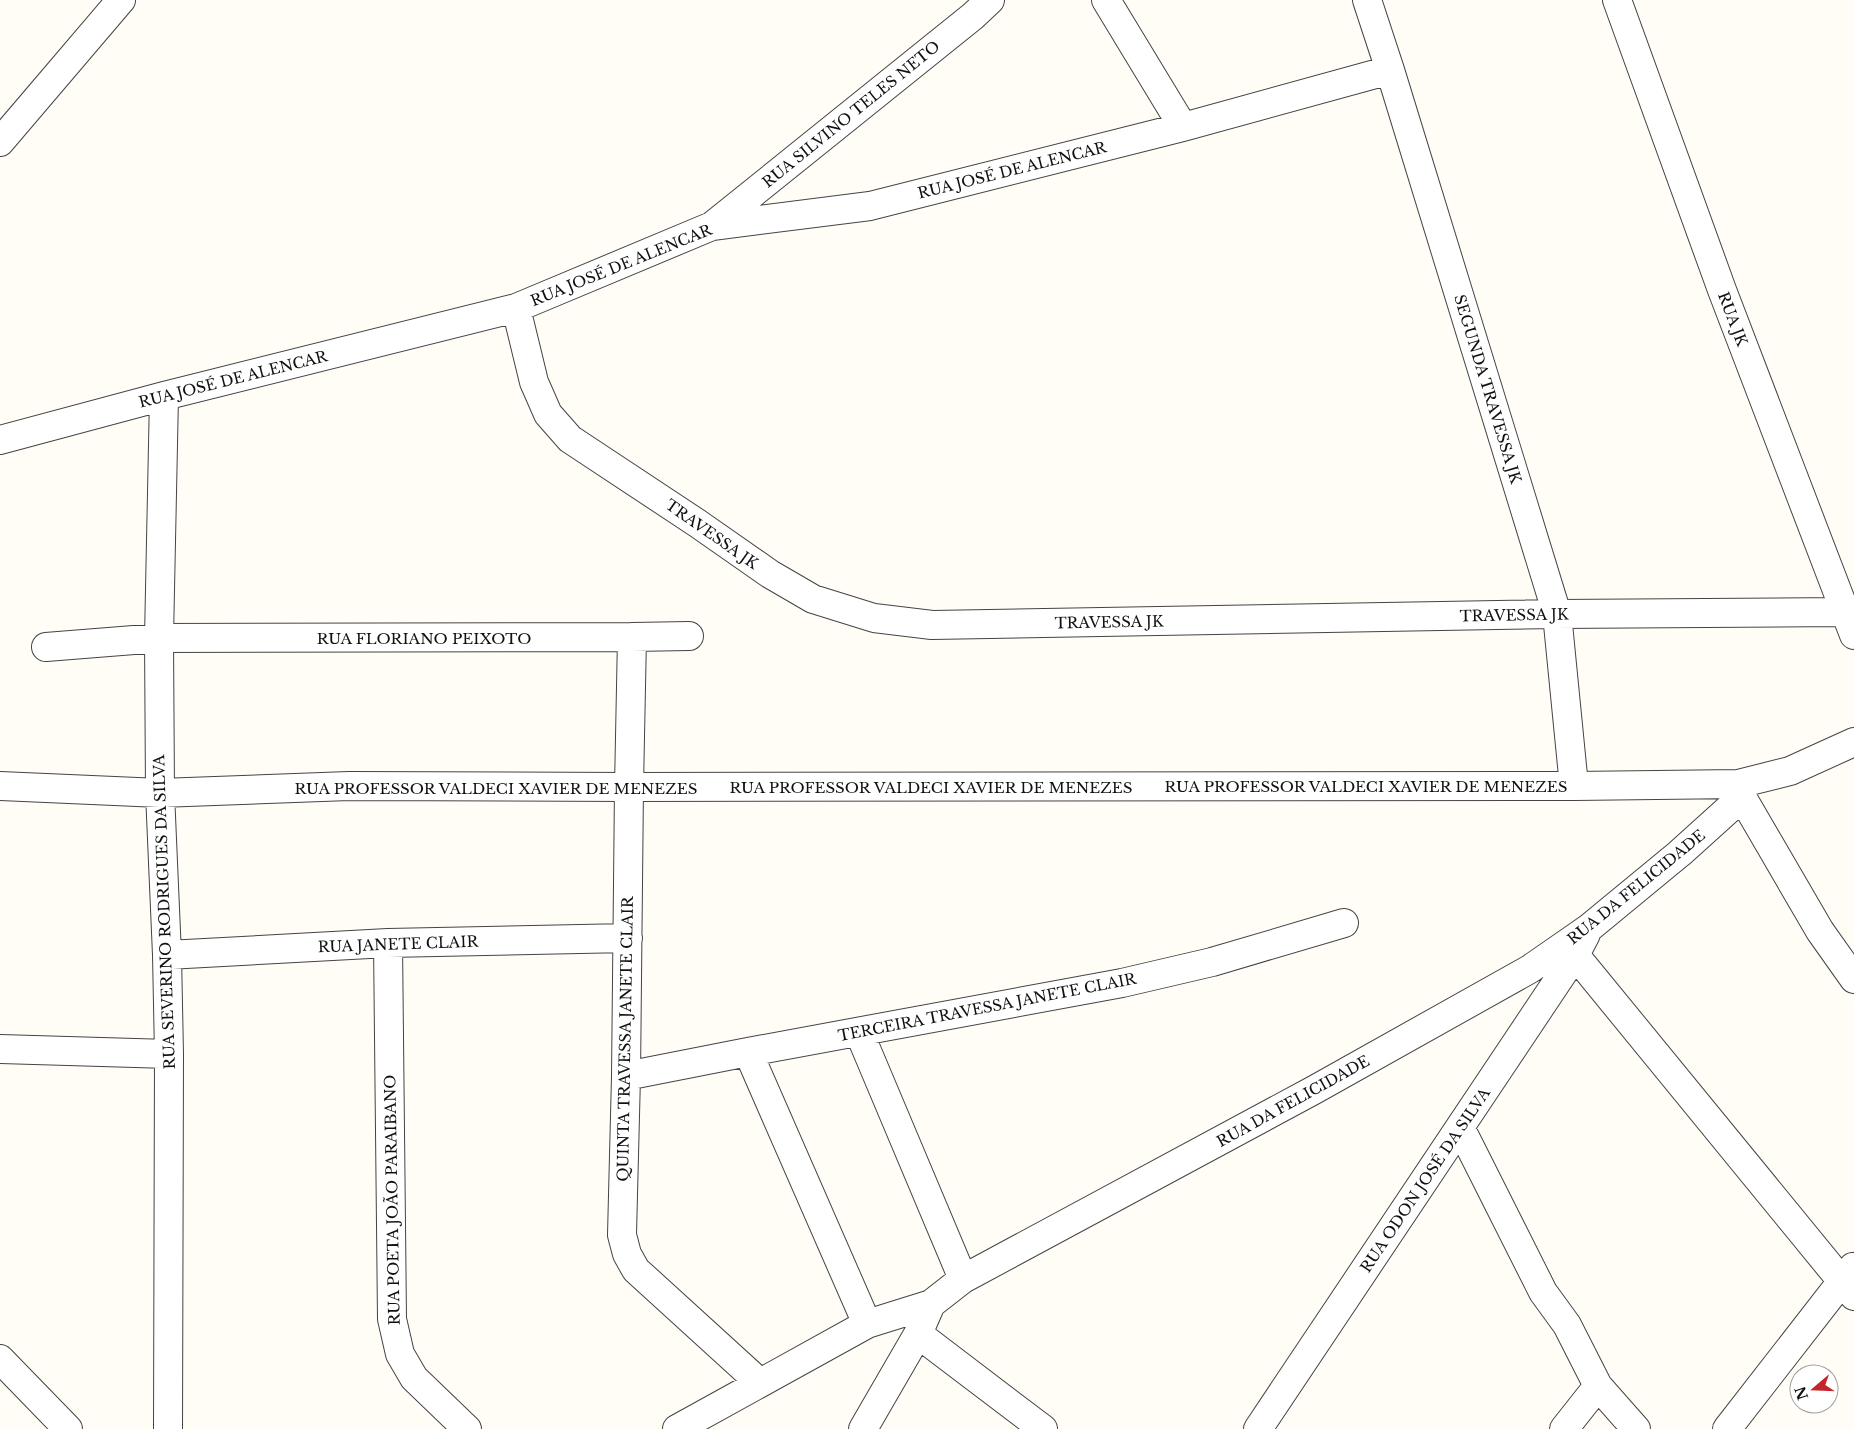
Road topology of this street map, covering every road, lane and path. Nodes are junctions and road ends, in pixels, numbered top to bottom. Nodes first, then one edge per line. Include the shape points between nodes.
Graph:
1 (122, 0) edge
2 (1106, 0) edge
3 (1366, 0) edge
4 (1617, 0) edge
5 (973, 5) edge
6 (1390, 70) junction
7 (1183, 127) junction
8 (0, 142) edge
9 (712, 226) junction
10 (516, 308) junction
11 (164, 396) junction
12 (0, 440) edge
13 (1557, 614) junction
14 (1849, 624) edge
15 (689, 636) dead end
16 (632, 637) junction
17 (159, 638) junction
18 (46, 647) dead end
19 (1854, 742) edge
20 (0, 786) edge
21 (1574, 786) junction
22 (629, 787) junction
23 (1740, 791) junction
24 (160, 793) junction
25 (1344, 923) dead end
26 (1588, 928) junction
27 (628, 938) junction
28 (388, 943) junction
29 (167, 954) junction
30 (1575, 955) junction
31 (1854, 979) edge
32 (859, 1032) junction
33 (0, 1049) edge
34 (748, 1052) junction
35 (169, 1054) junction
36 (626, 1076) junction
37 (1460, 1127) junction
38 (963, 1279) junction
39 (1850, 1281) edge
40 (930, 1304) junction
41 (867, 1324) junction
42 (918, 1334) junction
43 (0, 1359) edge
44 (760, 1384) junction
45 (1598, 1386) junction
46 (68, 1429) edge
47 (168, 1429) edge
48 (467, 1429) edge
49 (677, 1429) edge
50 (863, 1429) edge
51 (1043, 1429) edge
52 (1258, 1429) edge
53 (1564, 1429) edge
54 (1636, 1429) edge
55 (1727, 1429) edge

1 - 8 street
2 - 7 street
3 - 6 street, SEGUNDA TRAVESSA JK
4 - 14 street, RUA JK via 1722,290
5 - 9 street, RUA SILVINO TELES NETO
6 - 7 street, RUA JOSÉ DE ALENCAR
6 - 13 street, SEGUNDA TRAVESSA JK
7 - 9 street, RUA JOSÉ DE ALENCAR via 870,206
9 - 10 street, RUA JOSÉ DE ALENCAR
10 - 11 street, RUA JOSÉ DE ALENCAR
10 - 13 street, TRAVESSA JK via 534,382 548,414 570,438 770,574 813,599 874,618 932,625
11 - 12 street, RUA JOSÉ DE ALENCAR
11 - 17 street, RUA SEVERINO RODRIGUES DA SILVA
13 - 14 street, TRAVESSA JK
13 - 21 street, SEGUNDA TRAVESSA JK
15 - 16 street, RUA FLORIANO PEIXOTO
16 - 17 street, RUA FLORIANO PEIXOTO
16 - 22 street, QUINTA TRAVESSA JANETE CLAIR
17 - 18 street, RUA FLORIANO PEIXOTO
17 - 24 street, RUA SEVERINO RODRIGUES DA SILVA
19 - 23 street, RUA PROFESSOR VALDECI XAVIER DE MENEZES
20 - 24 street, RUA PROFESSOR VALDECI XAVIER DE MENEZES
21 - 22 street, RUA PROFESSOR VALDECI XAVIER DE MENEZES
21 - 23 street, RUA PROFESSOR VALDECI XAVIER DE MENEZES
22 - 24 street, RUA PROFESSOR VALDECI XAVIER DE MENEZES via 349,786
22 - 27 street, QUINTA TRAVESSA JANETE CLAIR
23 - 26 street, RUA DA FELICIDADE via 1680,853
23 - 31 street via 1820,931
24 - 29 street, RUA SEVERINO RODRIGUES DA SILVA
25 - 32 street, TERCEIRA TRAVESSA JANETE CLAIR via 1212,962 1122,983
26 - 30 street, RUA ODON JOSÉ DA SILVA
26 - 38 street, RUA DA FELICIDADE via 1530,968 1383,1051
27 - 28 street, RUA JANETE CLAIR
27 - 36 street, QUINTA TRAVESSA JANETE CLAIR
28 - 29 street, RUA JANETE CLAIR
28 - 48 street, RUA POETA JOÃO PARAIBANO via 392,1318 400,1354 414,1378
29 - 35 street, RUA SEVERINO RODRIGUES DA SILVA
30 - 37 street, RUA ODON JOSÉ DA SILVA
30 - 39 street
32 - 34 street, TERCEIRA TRAVESSA JANETE CLAIR
32 - 38 street
33 - 35 street
34 - 36 street, TERCEIRA TRAVESSA JANETE CLAIR
34 - 41 street
35 - 47 street, RUA SEVERINO RODRIGUES DA SILVA
36 - 44 street, QUINTA TRAVESSA JANETE CLAIR via 621,1220 627,1254 636,1270
37 - 45 street via 1543,1292 1567,1325
37 - 52 street, RUA ODON JOSÉ DA SILVA
38 - 40 street, RUA DA FELICIDADE
39 - 55 street
40 - 41 street
40 - 42 street
41 - 44 street
42 - 50 street
42 - 51 street
43 - 46 street
44 - 49 street
45 - 53 street
45 - 54 street

